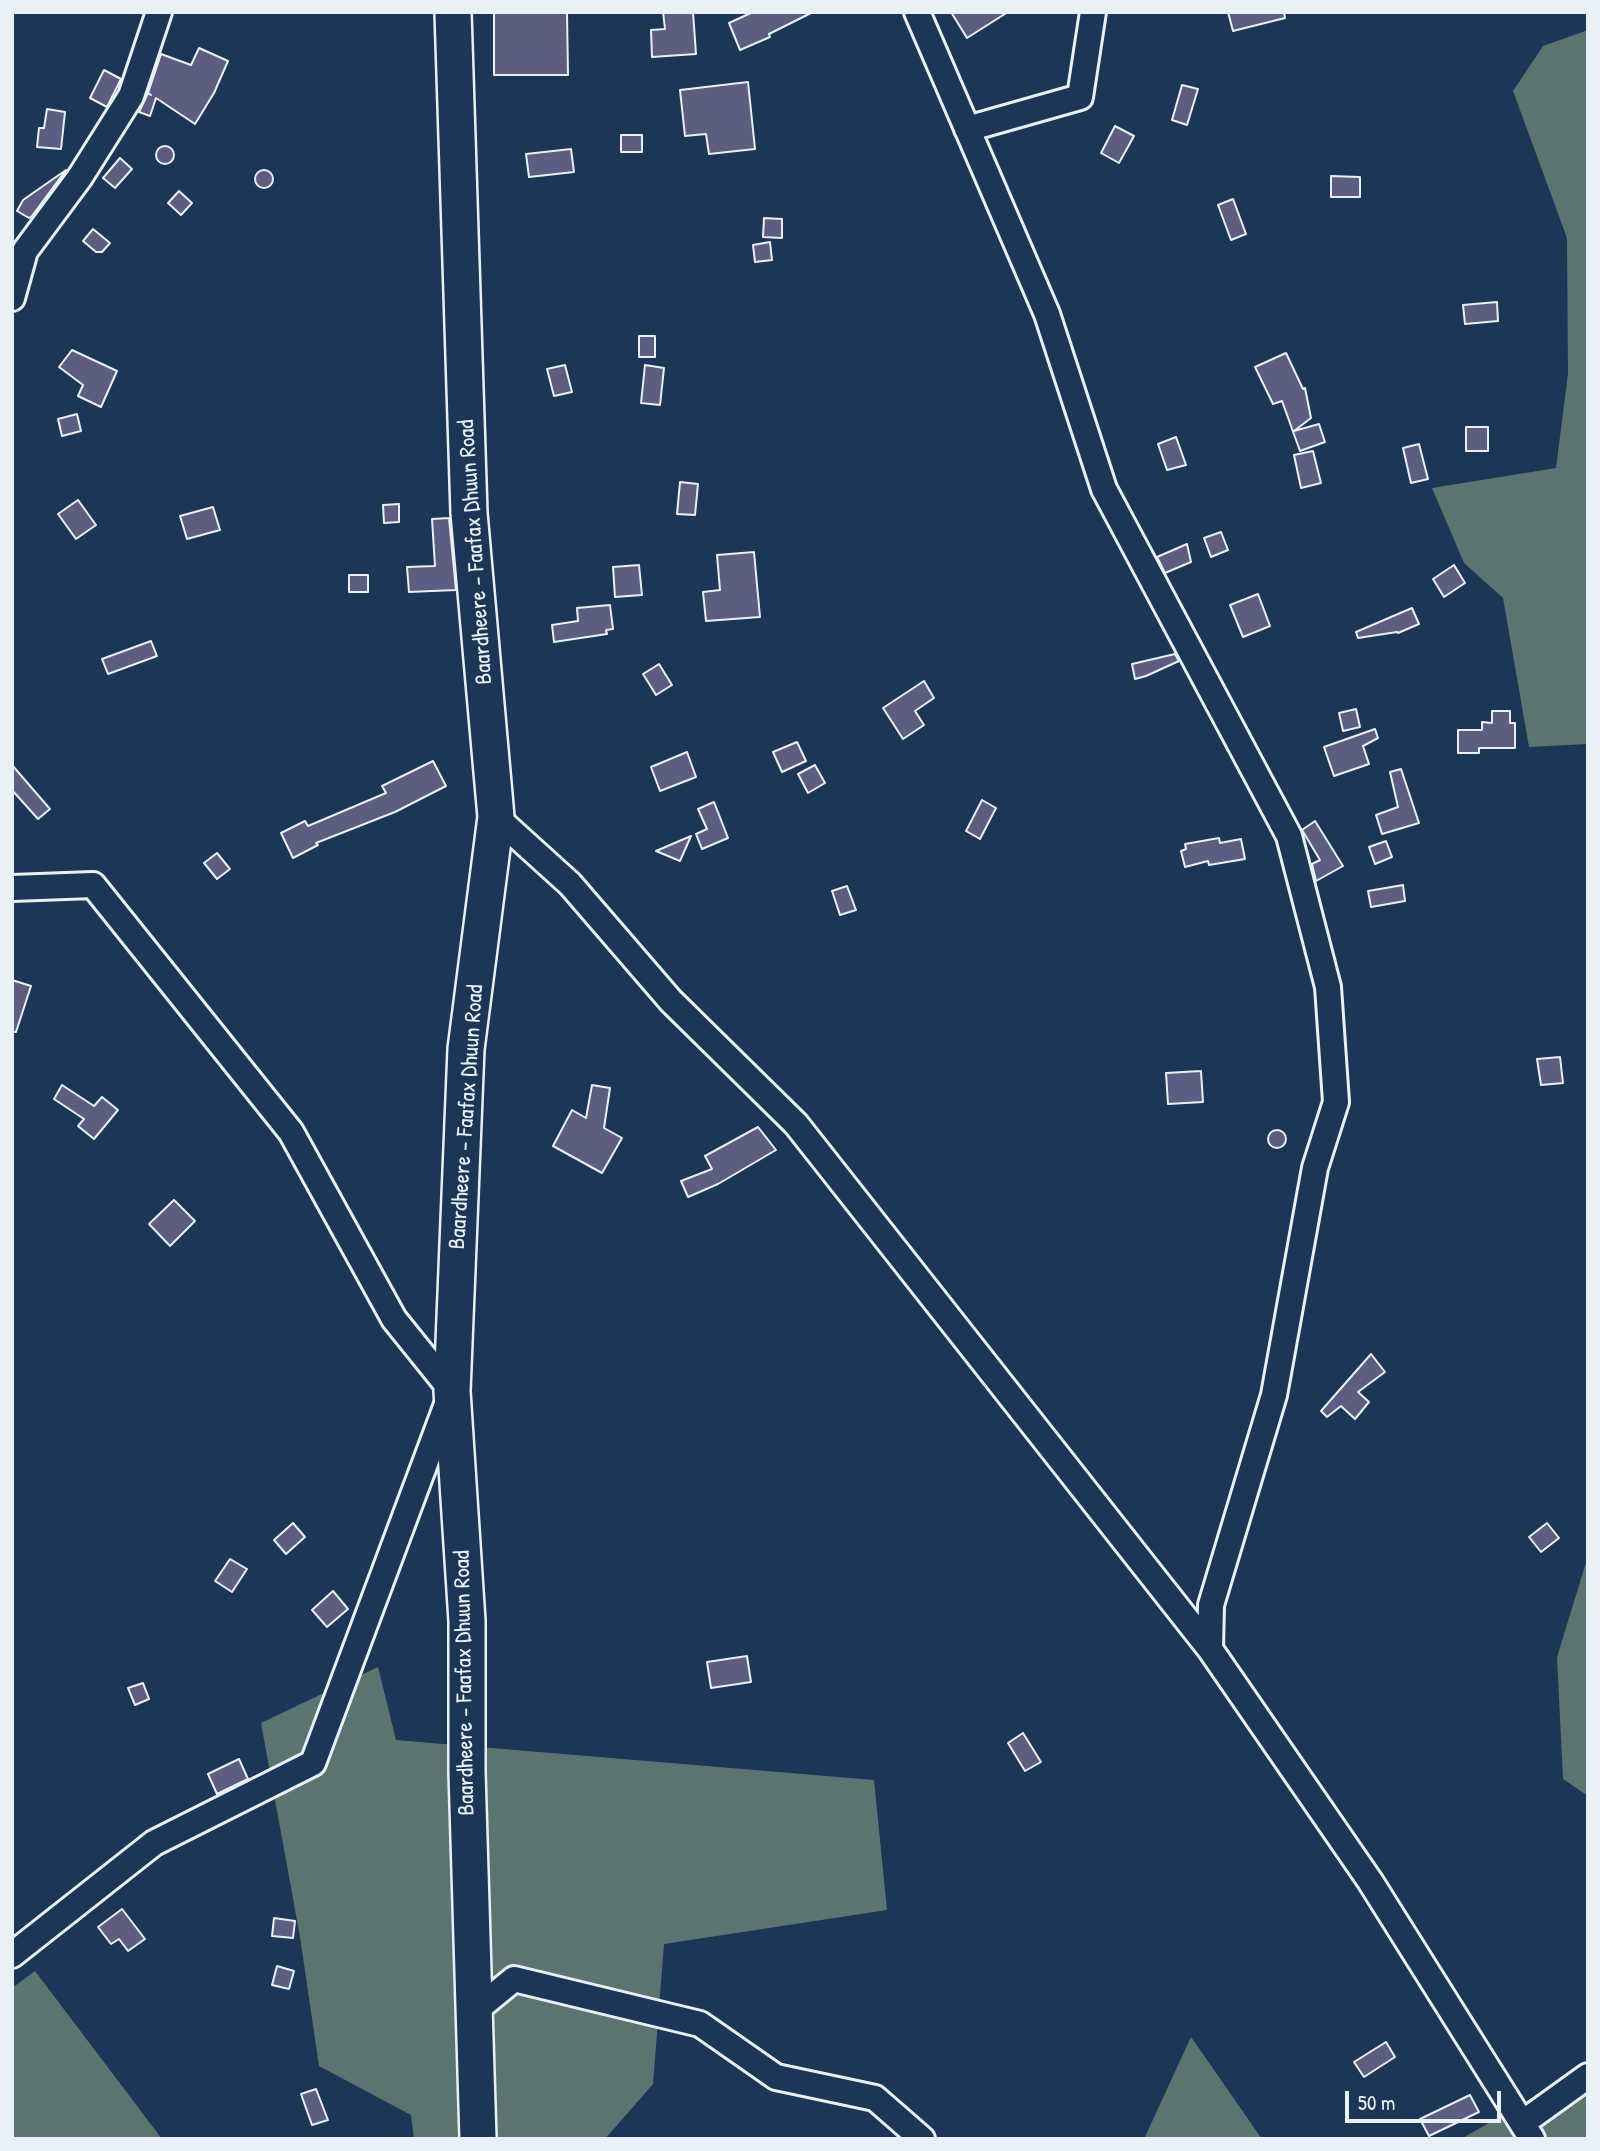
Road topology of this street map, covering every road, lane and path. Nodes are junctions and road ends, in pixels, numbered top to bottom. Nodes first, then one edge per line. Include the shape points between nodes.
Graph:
1 (159, 12) edge
2 (453, 12) edge
3 (917, 12) edge
4 (1093, 12) edge
5 (967, 130) junction
6 (12, 298) edge
7 (496, 817) junction
8 (12, 888) edge
9 (452, 1391) junction
10 (1210, 1649) junction
11 (12, 1955) edge
12 (475, 2011) junction
13 (1588, 2076) edge
14 (1528, 2130) edge
15 (478, 2139) edge
16 (922, 2139) edge

1 - 6 street via 131,96 80,177 24,251
2 - 7 main road, Baardheere - Faafax Dhuun Road via 470,513
3 - 5 street
4 - 5 street via 1080,97
5 - 10 street via 1047,314 1104,489 1289,836 1328,987 1336,1102 1315,1168 1275,1395 1211,1605
7 - 9 main road, Baardheere - Faafax Dhuun Road via 466,1049
7 - 10 street via 570,884 671,1001 796,1124
8 - 9 street via 93,885 291,1132 394,1318
9 - 11 street via 313,1763 154,1843
9 - 12 main road, Baardheere - Faafax Dhuun Road via 467,1621
10 - 14 street via 1370,1881
12 - 15 main road, Baardheere - Faafax Dhuun Road
12 - 16 street via 514,1979 700,2024 776,2077 875,2098
13 - 14 street

